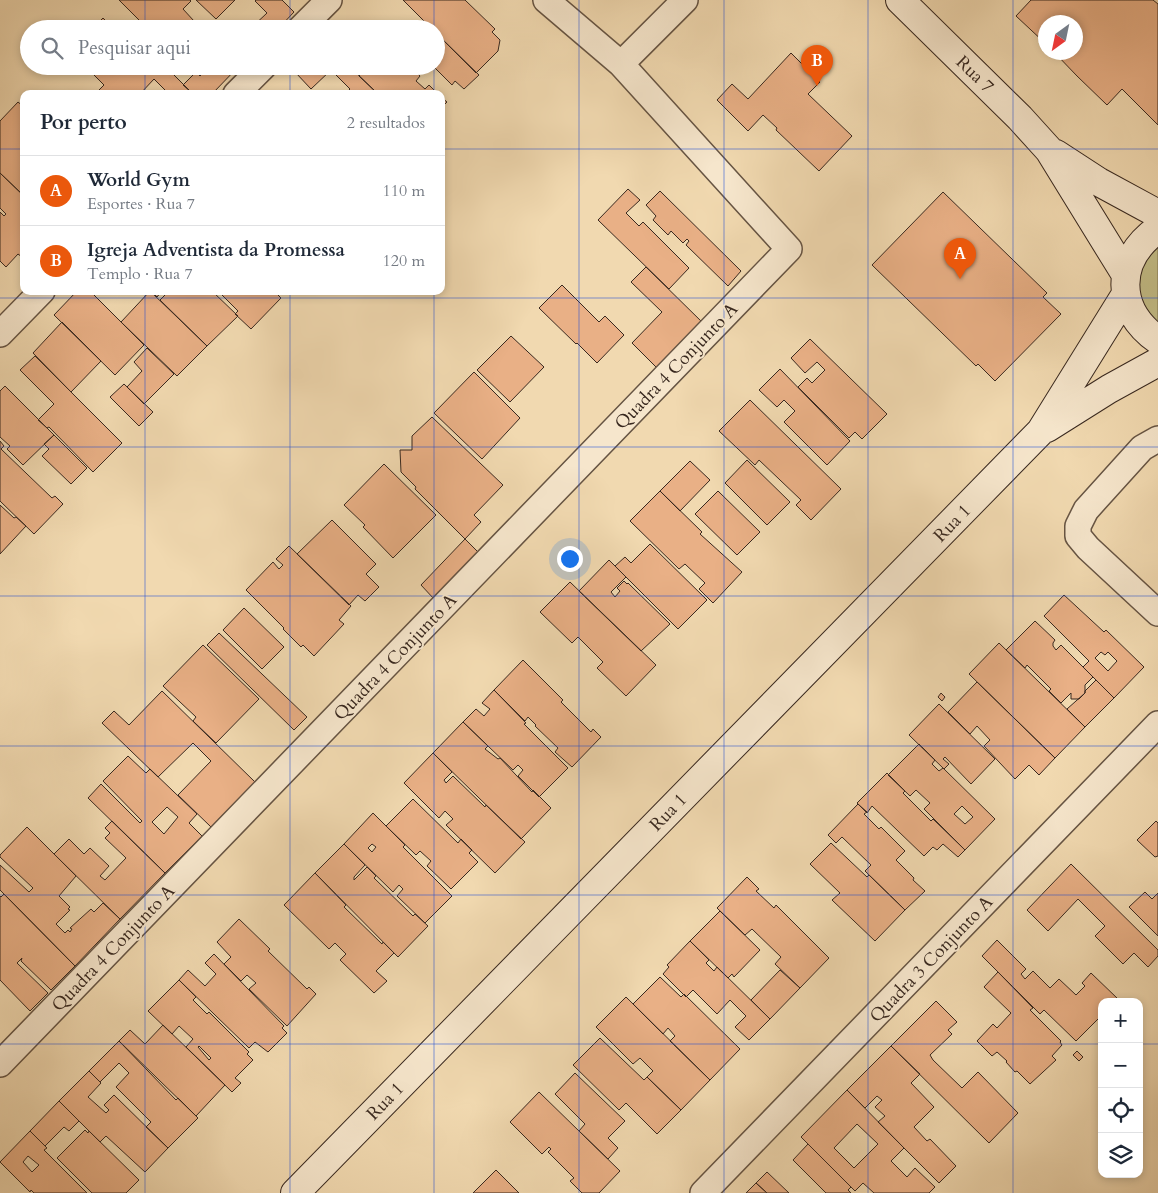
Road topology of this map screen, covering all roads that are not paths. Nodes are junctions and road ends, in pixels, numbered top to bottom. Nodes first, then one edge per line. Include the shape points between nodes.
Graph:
1 (329, 0) edge
2 (546, 0) edge
3 (685, 0) edge
4 (900, 0) edge
5 (309, 20) edge
6 (621, 64) junction
7 (255, 75) edge
8 (240, 90) edge
9 (1050, 150) junction
10 (1158, 214) edge
11 (1158, 229) edge
12 (1126, 285) junction
13 (38, 295) edge
14 (0, 334) edge
15 (1158, 340) edge
16 (1158, 362) edge
17 (1041, 431) junction
18 (1158, 439) edge
19 (1158, 613) edge
20 (1158, 724) edge
21 (0, 1064) edge
22 (295, 1193) edge
23 (703, 1193) edge

1 - 5 street
2 - 6 street
3 - 6 street
4 - 9 street, Rua 7
6 - 21 street, Quadra 4 Conjunto A via 789,249
7 - 8 street
9 - 10 street, Rua 7 via 1099,182
9 - 12 street, Rua 7
11 - 12 street via 1142,242 1132,257
12 - 15 street, Rua 7 via 1132,314 1144,331
12 - 17 street
13 - 14 street
16 - 17 street
17 - 22 street, Rua 1
18 - 19 street via 1142,448 1086,510 1078,526 1078,536 1088,548
20 - 23 street, Quadra 3 Conjunto A

